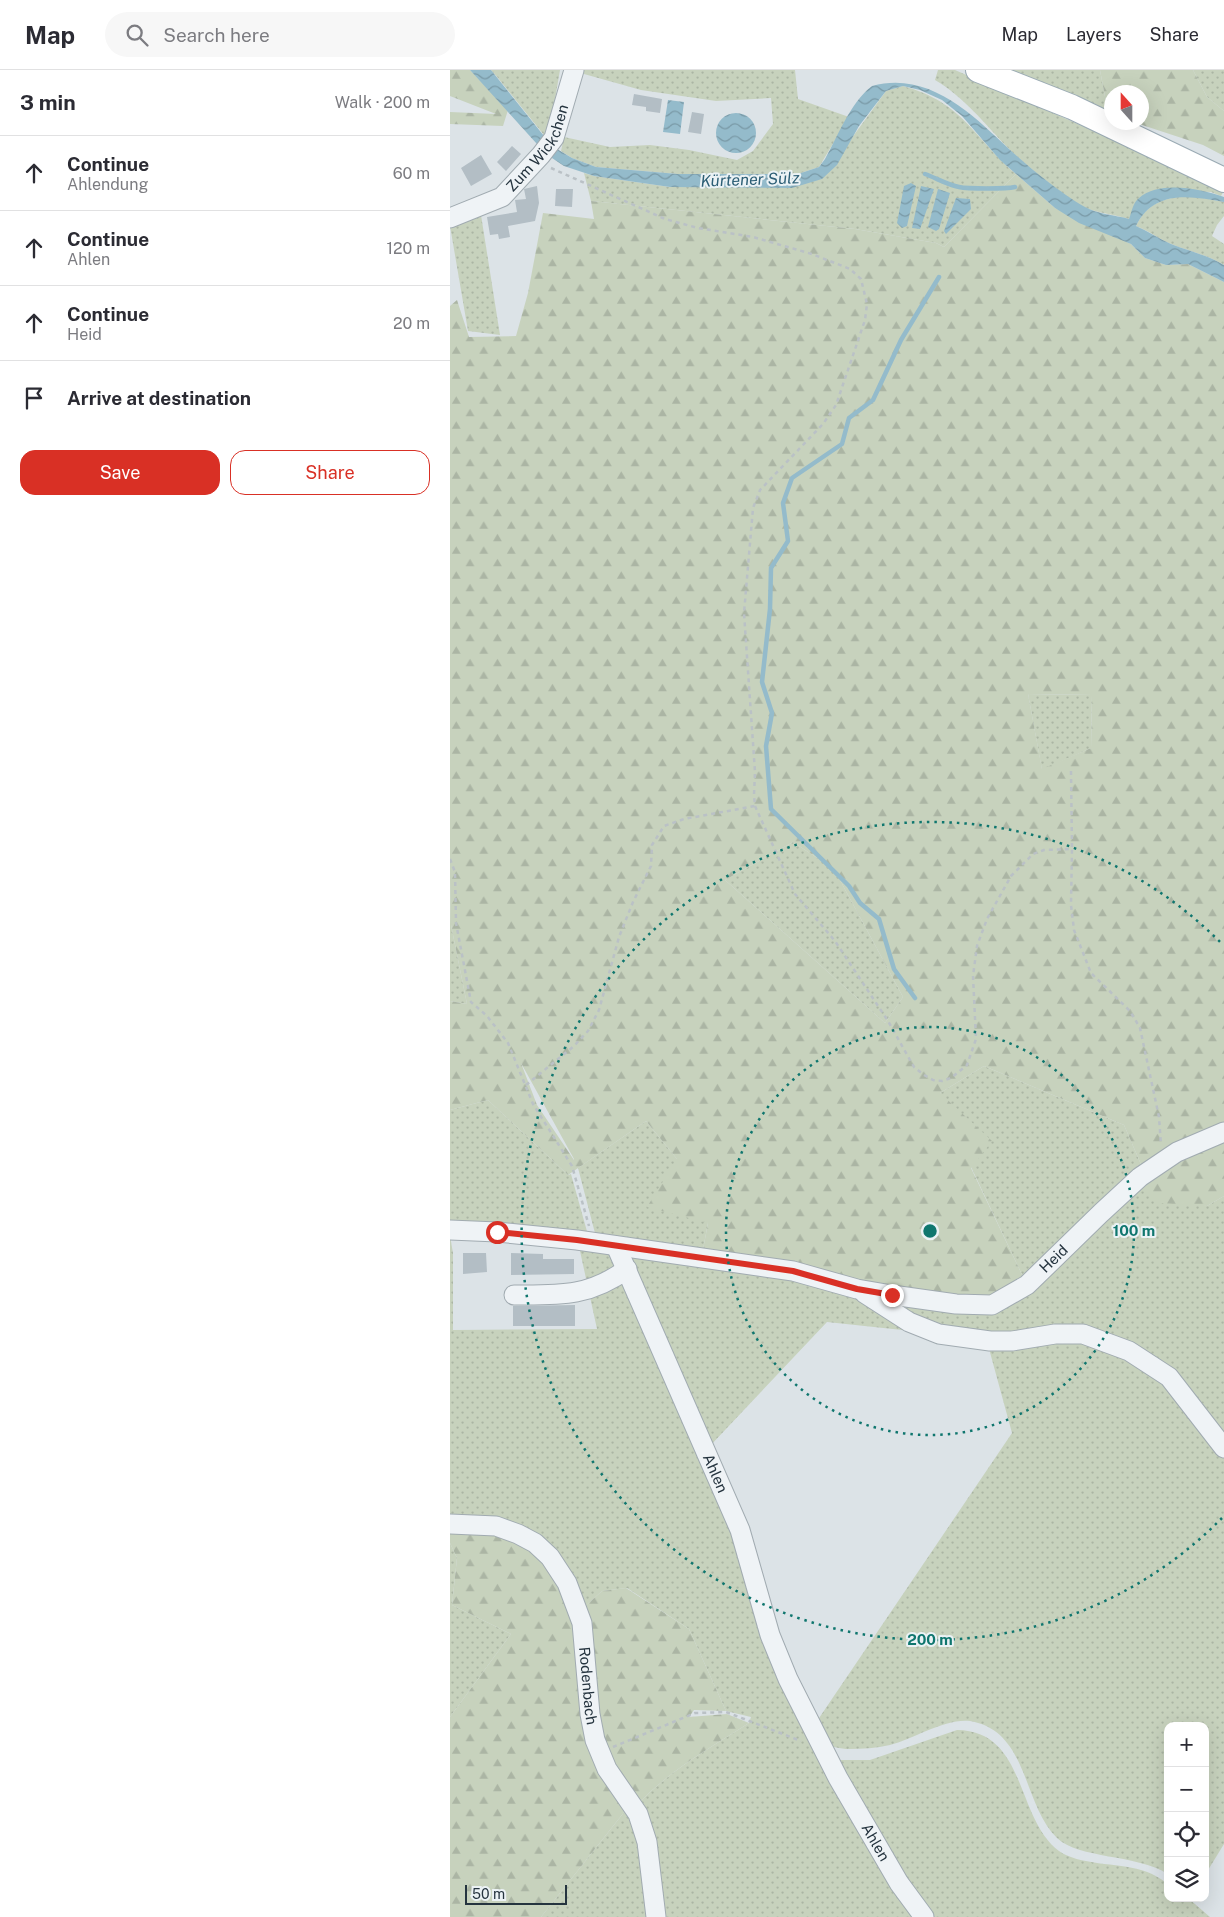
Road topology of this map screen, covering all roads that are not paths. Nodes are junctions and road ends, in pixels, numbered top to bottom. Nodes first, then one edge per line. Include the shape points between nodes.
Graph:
1 (574, 70) edge
2 (978, 70) edge
3 (1224, 180) edge
4 (450, 218) edge
5 (1224, 1132) edge
6 (450, 1230) edge
7 (616, 1246) junction
8 (627, 1269) junction
9 (857, 1289) junction
10 (514, 1295) dead end
11 (1224, 1448) edge
12 (450, 1524) edge
13 (656, 1917) edge
14 (924, 1917) edge

1 - 4 street, Zum Wickchen via 554,138 539,157 502,197
2 - 3 main road via 1072,108
5 - 9 street, Heid via 1176,1152 1140,1177 1028,1286 992,1305 956,1304
6 - 7 street via 497,1232
7 - 8 street, Ahlen
7 - 9 street via 801,1272
8 - 10 street via 606,1284 583,1292
8 - 14 street, Ahlen via 740,1530 770,1635 821,1748 899,1883
9 - 11 street via 909,1322 939,1334 1012,1341 1055,1334 1083,1334 1129,1351 1169,1377
12 - 13 street, Rodenbach via 496,1526 518,1534 550,1557 563,1577 582,1623 595,1740 607,1769 638,1814 647,1842

